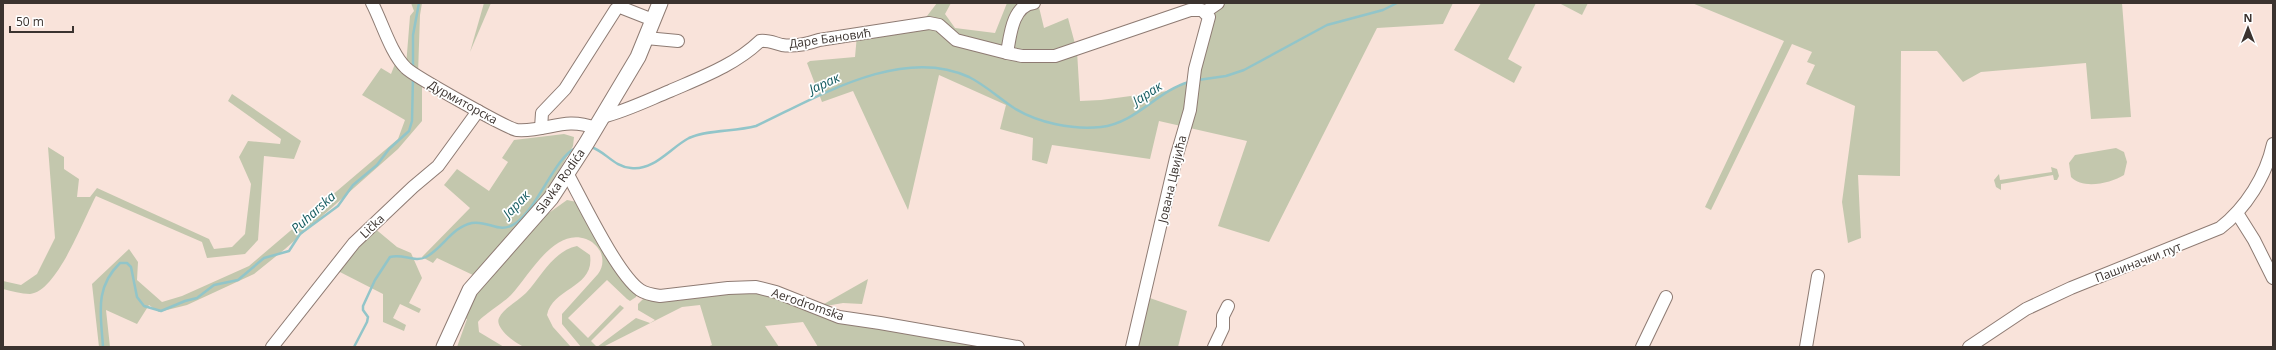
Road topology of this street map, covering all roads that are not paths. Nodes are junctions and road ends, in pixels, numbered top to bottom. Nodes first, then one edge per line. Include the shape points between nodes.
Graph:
1 (372, 3) edge
2 (660, 3) edge
3 (1034, 3) edge
4 (1218, 3) edge
5 (1205, 12) junction
6 (653, 20) junction
7 (646, 38) junction
8 (678, 41) dead end
9 (1007, 53) junction
10 (478, 111) junction
11 (598, 123) junction
12 (541, 128) junction
13 (2273, 144) edge
14 (567, 173) junction
15 (2237, 213) junction
16 (1818, 276) dead end
17 (2273, 278) edge
18 (1666, 297) dead end
19 (1228, 306) dead end
20 (272, 347) edge
21 (444, 347) edge
22 (1018, 347) edge
23 (1132, 347) edge
24 (1214, 347) edge
25 (1642, 347) edge
26 (1806, 347) edge
27 (1969, 347) edge

1 - 10 street, Дурмиторска via 405,68
2 - 6 main road, Slavka Rodića
3 - 9 street via 1022,8 1016,16
4 - 5 street
5 - 9 street, Даре Бановић via 1199,9 1190,10 1055,56 1022,56
5 - 23 street, Јована Цвијића via 1209,20 1195,69 1190,110 1176,158
6 - 7 main road, Slavka Rodića
6 - 12 street via 620,7 616,9 568,84 542,113
7 - 8 street
7 - 11 main road, Slavka Rodića via 638,57
9 - 11 street, Даре Бановић via 956,40 939,25 929,23 807,44 787,46 765,40 760,41 733,62
10 - 12 street, Дурмиторска via 513,130
10 - 20 street, Lička via 438,166 413,186 354,243
11 - 12 street, Дурмиторска via 577,122
11 - 14 main road, Slavka Rodića
13 - 15 street, Пашиначки пут via 2262,175
14 - 21 main road, Slavka Rodića via 551,198 470,290
14 - 22 street, Aerodromska via 622,271 640,290 650,295 756,288 776,292 839,318
15 - 17 street
15 - 27 street, Пашиначки пут via 2220,228 2071,288 2026,310
16 - 26 street
18 - 25 street
19 - 24 street via 1223,316 1223,328

